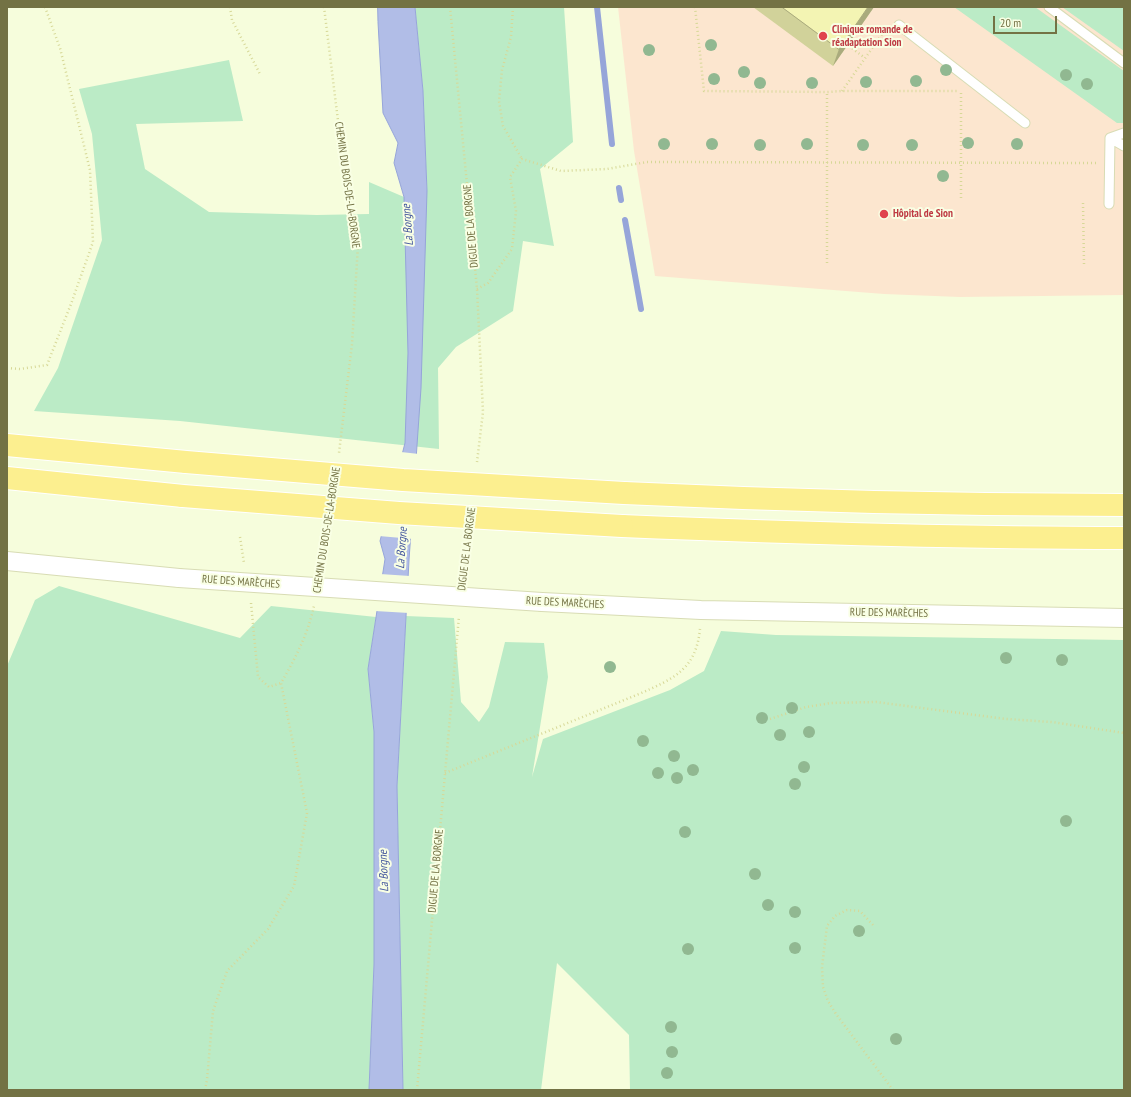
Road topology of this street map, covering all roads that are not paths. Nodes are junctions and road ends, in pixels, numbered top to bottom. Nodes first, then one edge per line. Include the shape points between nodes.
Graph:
1 (1049, 7) edge
2 (899, 26) dead end
3 (1124, 63) edge
4 (1025, 123) dead end
5 (1124, 133) edge
6 (1110, 138) junction
7 (1124, 146) edge
8 (1109, 204) dead end
9 (7, 444) edge
10 (7, 478) edge
11 (1124, 505) edge
12 (1124, 538) edge
13 (7, 561) edge
14 (1124, 618) edge

1 - 3 lane
2 - 4 lane
5 - 6 lane
6 - 7 lane
6 - 8 lane
9 - 11 highway, bridge via 404,480 624,494 925,504
10 - 12 highway, bridge via 183,496 399,513 622,526 1005,538
13 - 14 street, RUE DES MARÈCHES, bridge via 179,578 542,602 701,610

